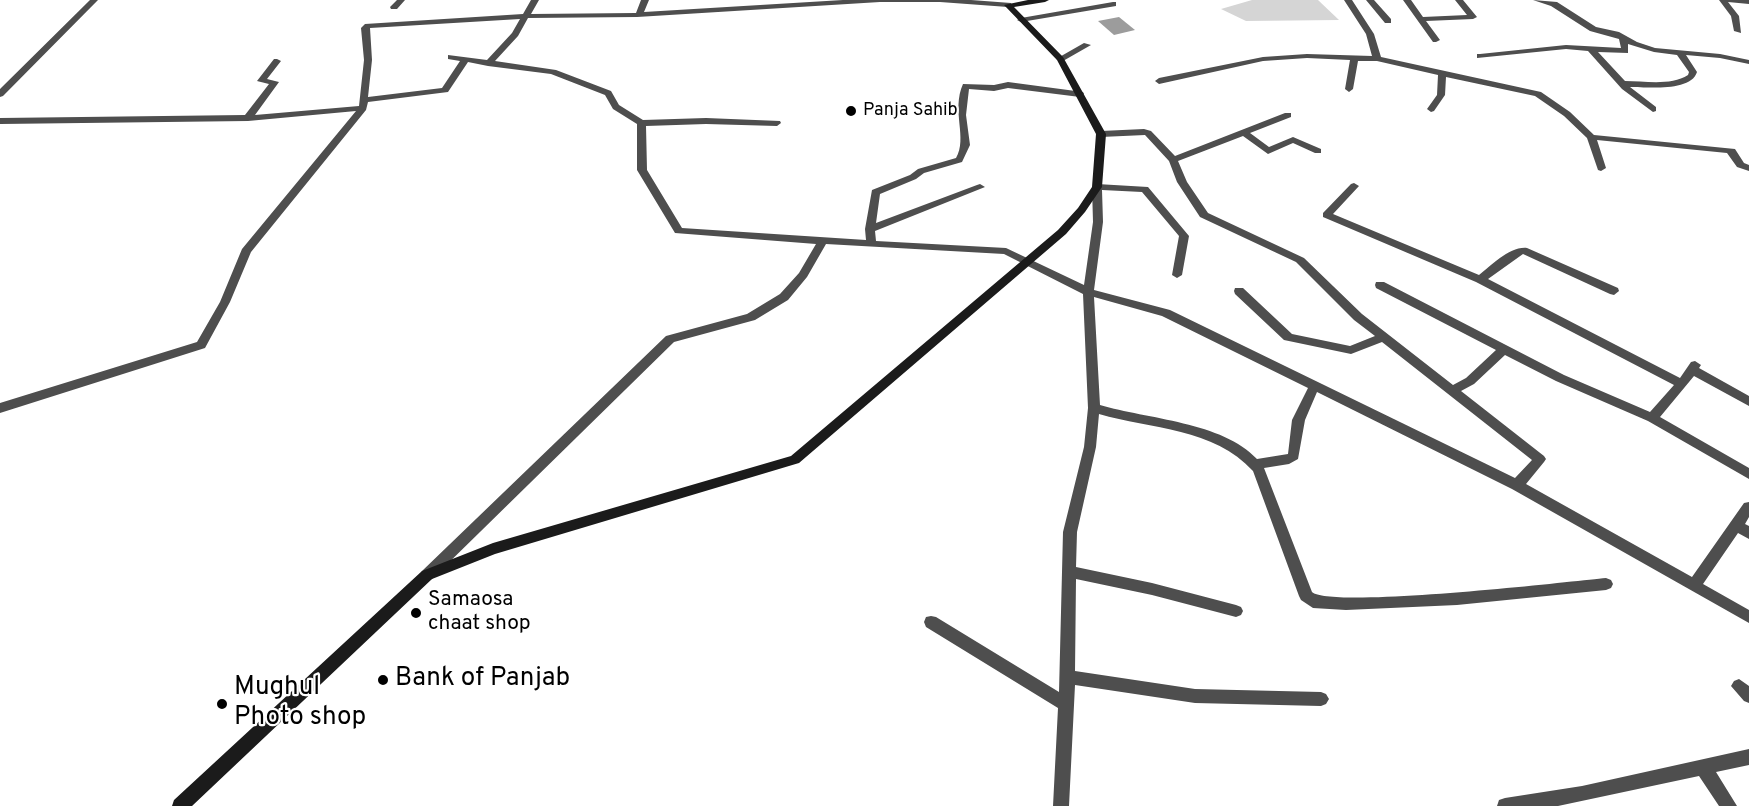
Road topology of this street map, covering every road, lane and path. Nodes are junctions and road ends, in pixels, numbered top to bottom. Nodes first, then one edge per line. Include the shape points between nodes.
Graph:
1 (94, 0) edge
2 (401, 0) edge
3 (535, 0) edge
4 (645, 0) edge
5 (879, 0) edge
6 (1045, 0) edge
7 (1348, 0) edge
8 (1371, 0) edge
9 (1407, 0) edge
10 (1459, 0) edge
11 (1537, 0) edge
12 (1723, 0) edge
13 (1730, 0) edge
14 (1749, 2) edge
15 (763, 4) edge
16 (1113, 4) dead end
17 (1008, 5) junction
18 (394, 7) dead end
19 (639, 14) junction
20 (527, 16) junction
21 (1422, 19) junction
22 (1021, 20) junction
23 (1388, 21) dead end
24 (1738, 31) dead end
25 (1623, 38) junction
26 (1436, 40) dead end
27 (1087, 45) dead end
28 (1591, 49) junction
29 (1680, 53) junction
30 (1480, 56) dead end
31 (451, 57) dead end
32 (1355, 57) junction
33 (1377, 58) junction
34 (1060, 59) junction
35 (465, 60) junction
36 (277, 61) dead end
37 (1749, 62) edge
38 (488, 64) junction
39 (1442, 73) junction
40 (1159, 81) dead end
41 (1623, 84) junction
42 (1349, 89) dead end
43 (0, 94) edge
44 (1080, 94) junction
45 (363, 104) junction
46 (1431, 109) dead end
47 (1653, 109) dead end
48 (1288, 115) dead end
49 (248, 118) junction
50 (0, 121) edge
51 (641, 123) junction
52 (777, 123) dead end
53 (1245, 133) junction
54 (1101, 134) junction
55 (1591, 137) junction
56 (1318, 151) dead end
57 (1173, 159) junction
58 (1601, 168) dead end
59 (1749, 168) edge
60 (1354, 186) dead end
61 (980, 187) dead end
62 (1097, 187) junction
63 (870, 229) junction
64 (823, 241) junction
65 (871, 243) junction
66 (1029, 262) junction
67 (1177, 275) dead end
68 (1480, 279) junction
69 (1380, 285) dead end
70 (1239, 291) dead end
71 (1614, 291) dead end
72 (1088, 292) junction
73 (1384, 337) junction
74 (1504, 349) junction
75 (1682, 384) junction
76 (1315, 386) junction
77 (1451, 390) junction
78 (1749, 402) edge
79 (0, 408) edge
80 (1094, 408) junction
81 (1652, 417) junction
82 (1255, 464) junction
83 (1749, 474) edge
84 (1517, 485) junction
85 (1749, 507) edge
86 (1736, 525) junction
87 (1749, 533) edge
88 (1069, 571) junction
89 (427, 575) junction
90 (1606, 584) dead end
91 (1694, 585) junction
92 (1236, 611) dead end
93 (1749, 617) edge
94 (931, 622) dead end
95 (1068, 677) junction
96 (1321, 699) dead end
97 (1066, 704) junction
98 (1749, 757) edge
99 (1703, 768) junction
100 (1586, 800) edge
101 (180, 806) edge
102 (1061, 806) edge
103 (1505, 806) edge
104 (1729, 806) edge

1 - 43 street
2 - 18 street
3 - 20 street
4 - 19 street
5 - 15 street
5 - 17 street
6 - 17 main road
7 - 33 street via 1370,34
8 - 23 street
9 - 21 street
10 - 21 street via 1473,17
11 - 25 street via 1554,4 1593,29
12 - 24 street via 1735,16
13 - 14 street
15 - 19 street
16 - 22 street
17 - 22 main road
19 - 20 street
20 - 38 street
20 - 45 street via 368,26
21 - 26 street
22 - 34 main road
25 - 28 street via 1625,51
25 - 29 street via 1654,50
27 - 34 street
28 - 30 street via 1553,48
28 - 41 street
29 - 37 street
29 - 41 street via 1693,72 1683,82
31 - 35 street
32 - 33 street
32 - 40 street via 1263,59
32 - 42 street
33 - 39 street
34 - 44 main road
35 - 38 street
35 - 45 street via 445,90
36 - 49 street via 261,81 275,82
38 - 51 street via 553,72 608,93 616,107
39 - 46 street via 1441,95
39 - 55 street via 1531,91 1568,114
41 - 47 street
44 - 54 main road
44 - 63 street via 1008,85 966,86 962,118 968,139 963,155 959,160 921,171 875,192
45 - 49 street
45 - 79 street via 246,251 225,302 201,345
48 - 53 street
49 - 50 street
51 - 52 street
51 - 64 street via 642,170 679,231
53 - 56 street via 1268,151 1293,140
53 - 57 street
54 - 57 street via 1144,132
54 - 62 main road
55 - 58 street
55 - 59 street via 1727,150 1732,151 1740,165
57 - 73 street via 1182,182 1204,215 1300,260
60 - 68 street via 1327,215
61 - 63 street
62 - 66 main road via 1082,210
62 - 67 street via 1145,189 1184,236
62 - 72 street via 1098,222
63 - 65 street
64 - 65 street
64 - 89 street via 803,275 784,297 750,317 670,339
65 - 66 street via 1006,251
66 - 72 street
66 - 89 main road via 795,460 493,549
68 - 71 street via 1523,250
68 - 75 street
69 - 74 street
70 - 73 street via 1288,337 1351,350
72 - 76 street via 1167,313
72 - 80 street
73 - 77 street
74 - 77 street via 1470,381
74 - 81 street
75 - 78 street via 1694,368
75 - 81 street
76 - 82 street via 1294,431 1294,456
76 - 84 street
77 - 84 street via 1539,459
80 - 82 street via 1207,435 1227,442
80 - 88 street via 1070,532
81 - 83 street
82 - 90 street via 1306,596 1313,602 1457,599
84 - 91 street
85 - 86 street
86 - 87 street
86 - 91 street
88 - 92 street
88 - 95 street
89 - 101 main road
91 - 93 street
94 - 97 street
95 - 96 street via 1195,696
95 - 97 street
97 - 102 street
98 - 99 street
99 - 100 street
99 - 104 street
100 - 103 street

